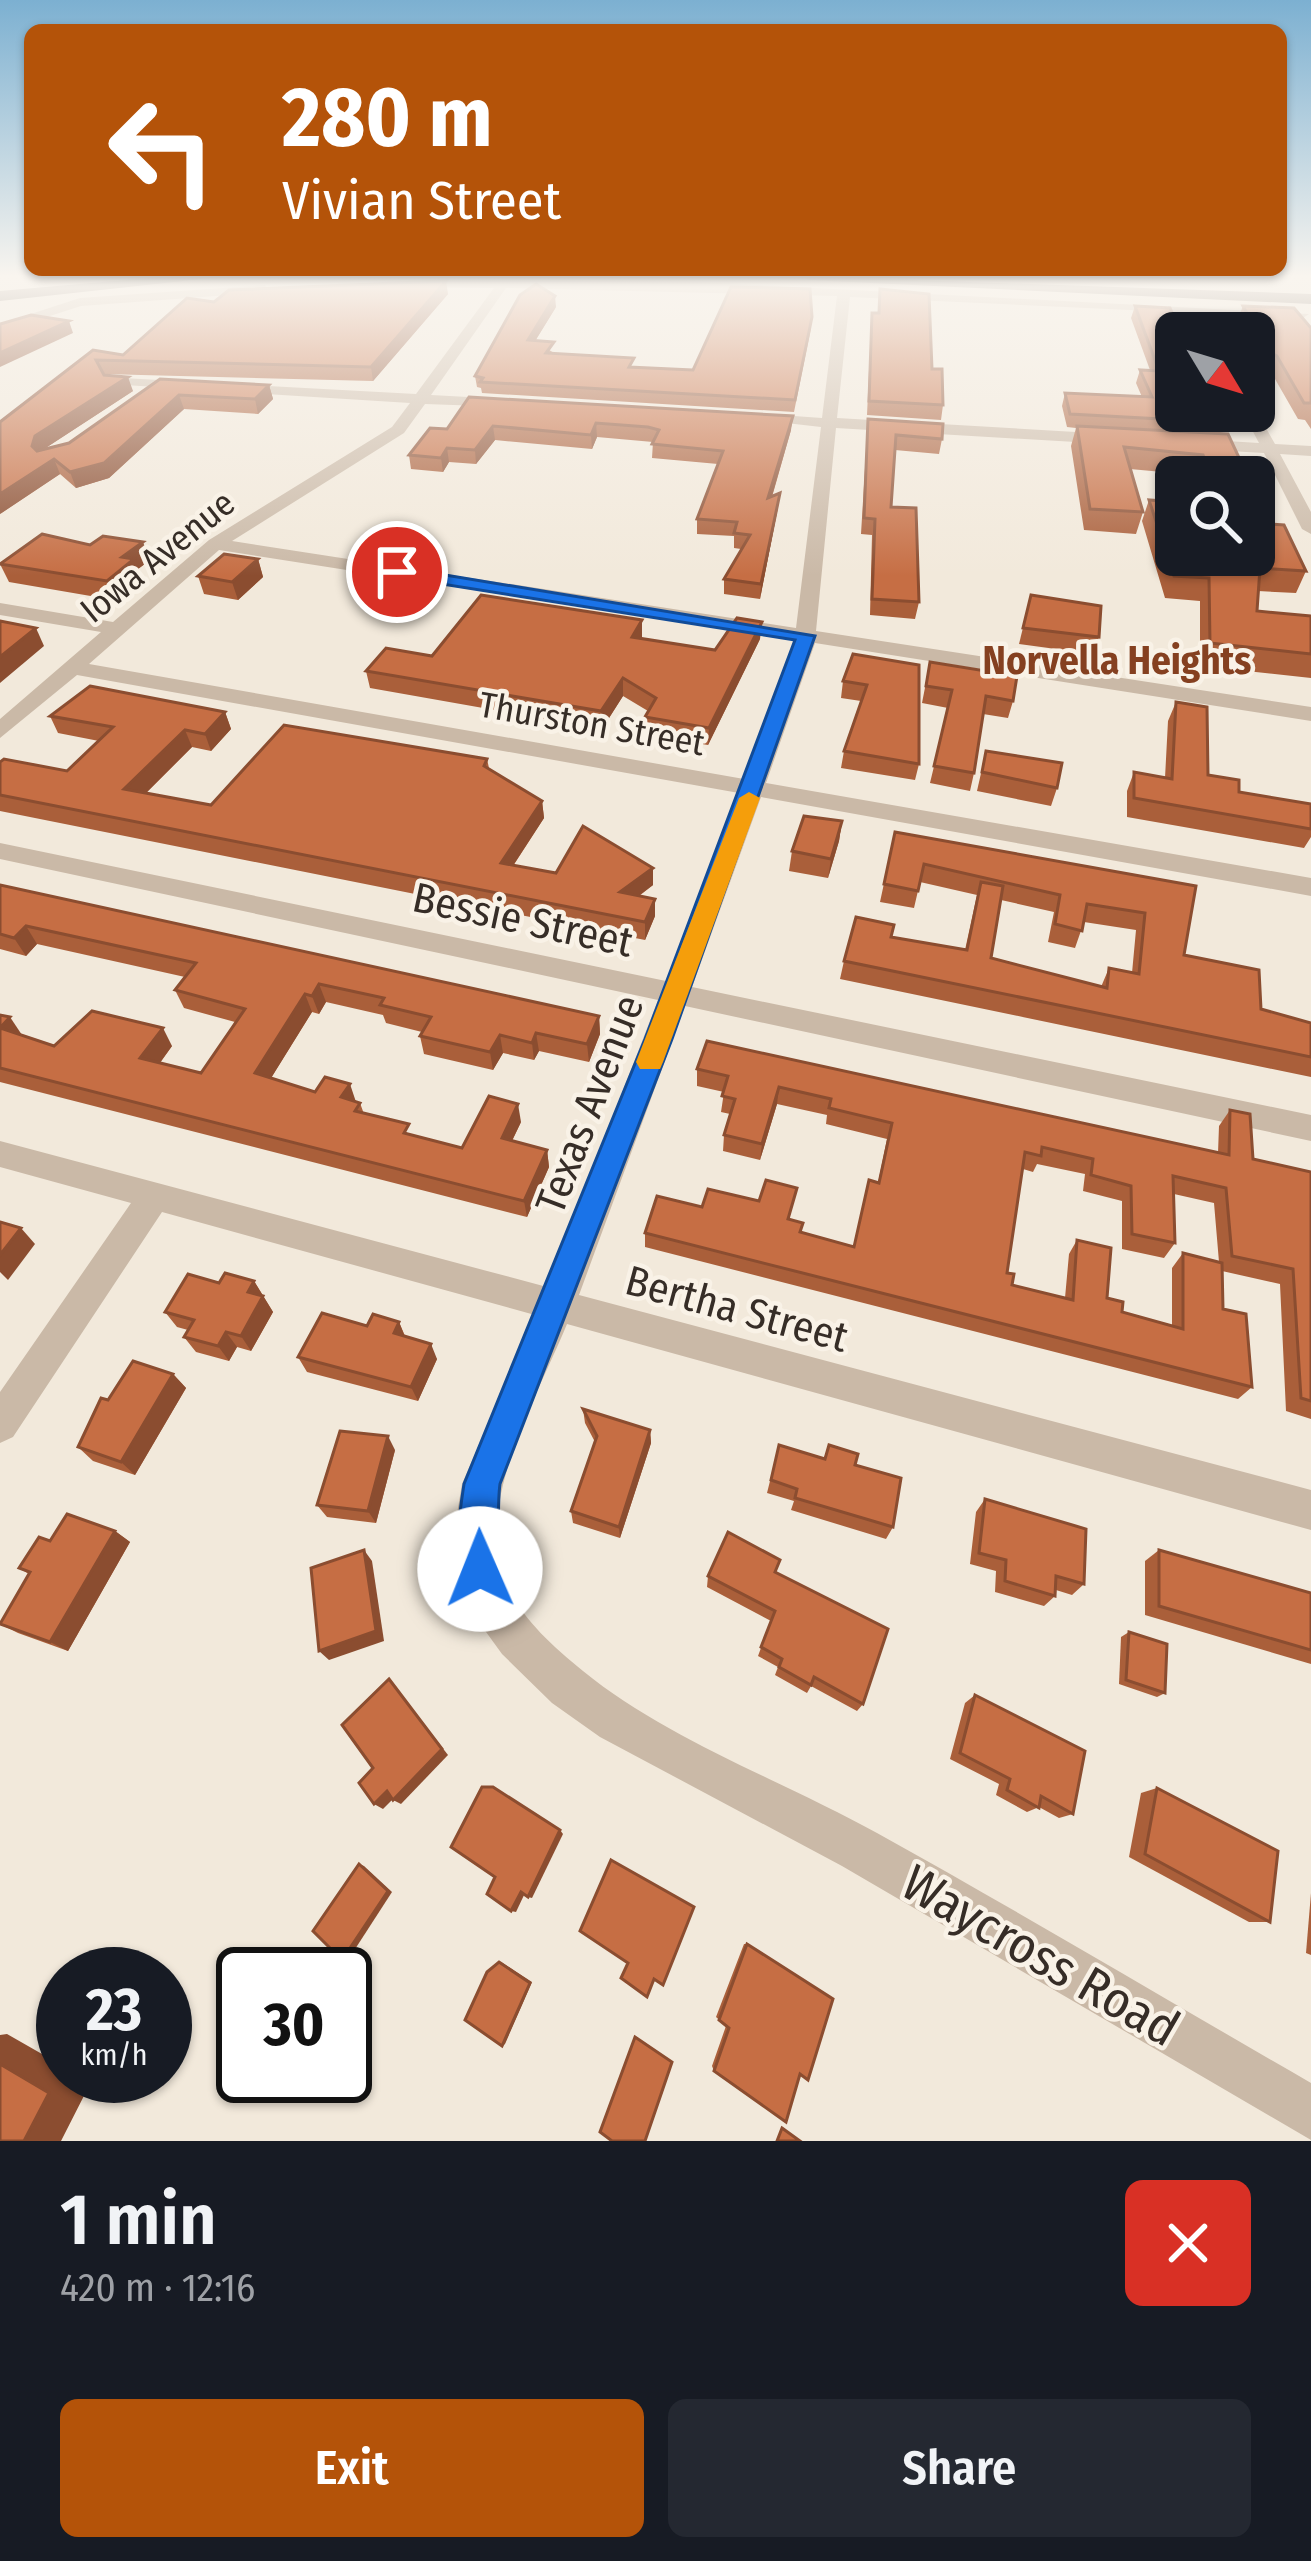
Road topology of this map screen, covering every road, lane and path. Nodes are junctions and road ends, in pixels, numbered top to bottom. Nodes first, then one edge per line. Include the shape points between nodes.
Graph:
1 (437, 376) edge
2 (836, 376) edge
3 (110, 380) edge
4 (158, 384) junction
5 (141, 397) edge
6 (421, 399) junction
7 (534, 406) edge
8 (738, 418) edge
9 (831, 423) junction
10 (1261, 432) edge
11 (1133, 441) edge
12 (1178, 444) edge
13 (1270, 449) junction
14 (1311, 452) edge
15 (1311, 529) edge
16 (215, 544) junction
17 (0, 609) edge
18 (117, 629) junction
19 (806, 636) junction
20 (73, 668) junction
21 (1311, 714) edge
22 (0, 731) edge
23 (753, 788) junction
24 (0, 851) edge
25 (1311, 887) edge
26 (676, 994) junction
27 (1311, 1128) edge
28 (0, 1154) edge
29 (155, 1196) junction
30 (557, 1306) junction
31 (0, 1424) edge
32 (1311, 1510) edge
33 (769, 1802) joint
34 (1311, 2113) edge

1 - 6 street, Iowa Avenue
2 - 9 street, Texas Avenue
3 - 4 street
4 - 5 street
4 - 6 street
6 - 7 street
6 - 16 street, Iowa Avenue via 384,442
8 - 9 street
9 - 11 street
9 - 19 street, Texas Avenue
10 - 13 street
12 - 13 street
13 - 14 street
13 - 15 street
16 - 18 street, Iowa Avenue
16 - 19 street
17 - 18 street
18 - 20 street, Iowa Avenue
19 - 21 street
19 - 23 street, Texas Avenue
20 - 22 street, Iowa Avenue
20 - 23 street, Thurston Street
23 - 25 street, Thurston Street
23 - 26 street, Texas Avenue
24 - 26 street, Bessie Street
26 - 27 street, Bessie Street
26 - 30 street, Texas Avenue
28 - 29 street, Bertha Street
29 - 30 street, Bertha Street
29 - 31 street
30 - 32 street, Bertha Street
30 - 33 street, Texas Avenue via 482,1484 480,1569 496,1610 568,1688
33 - 34 street, Waycross Road

